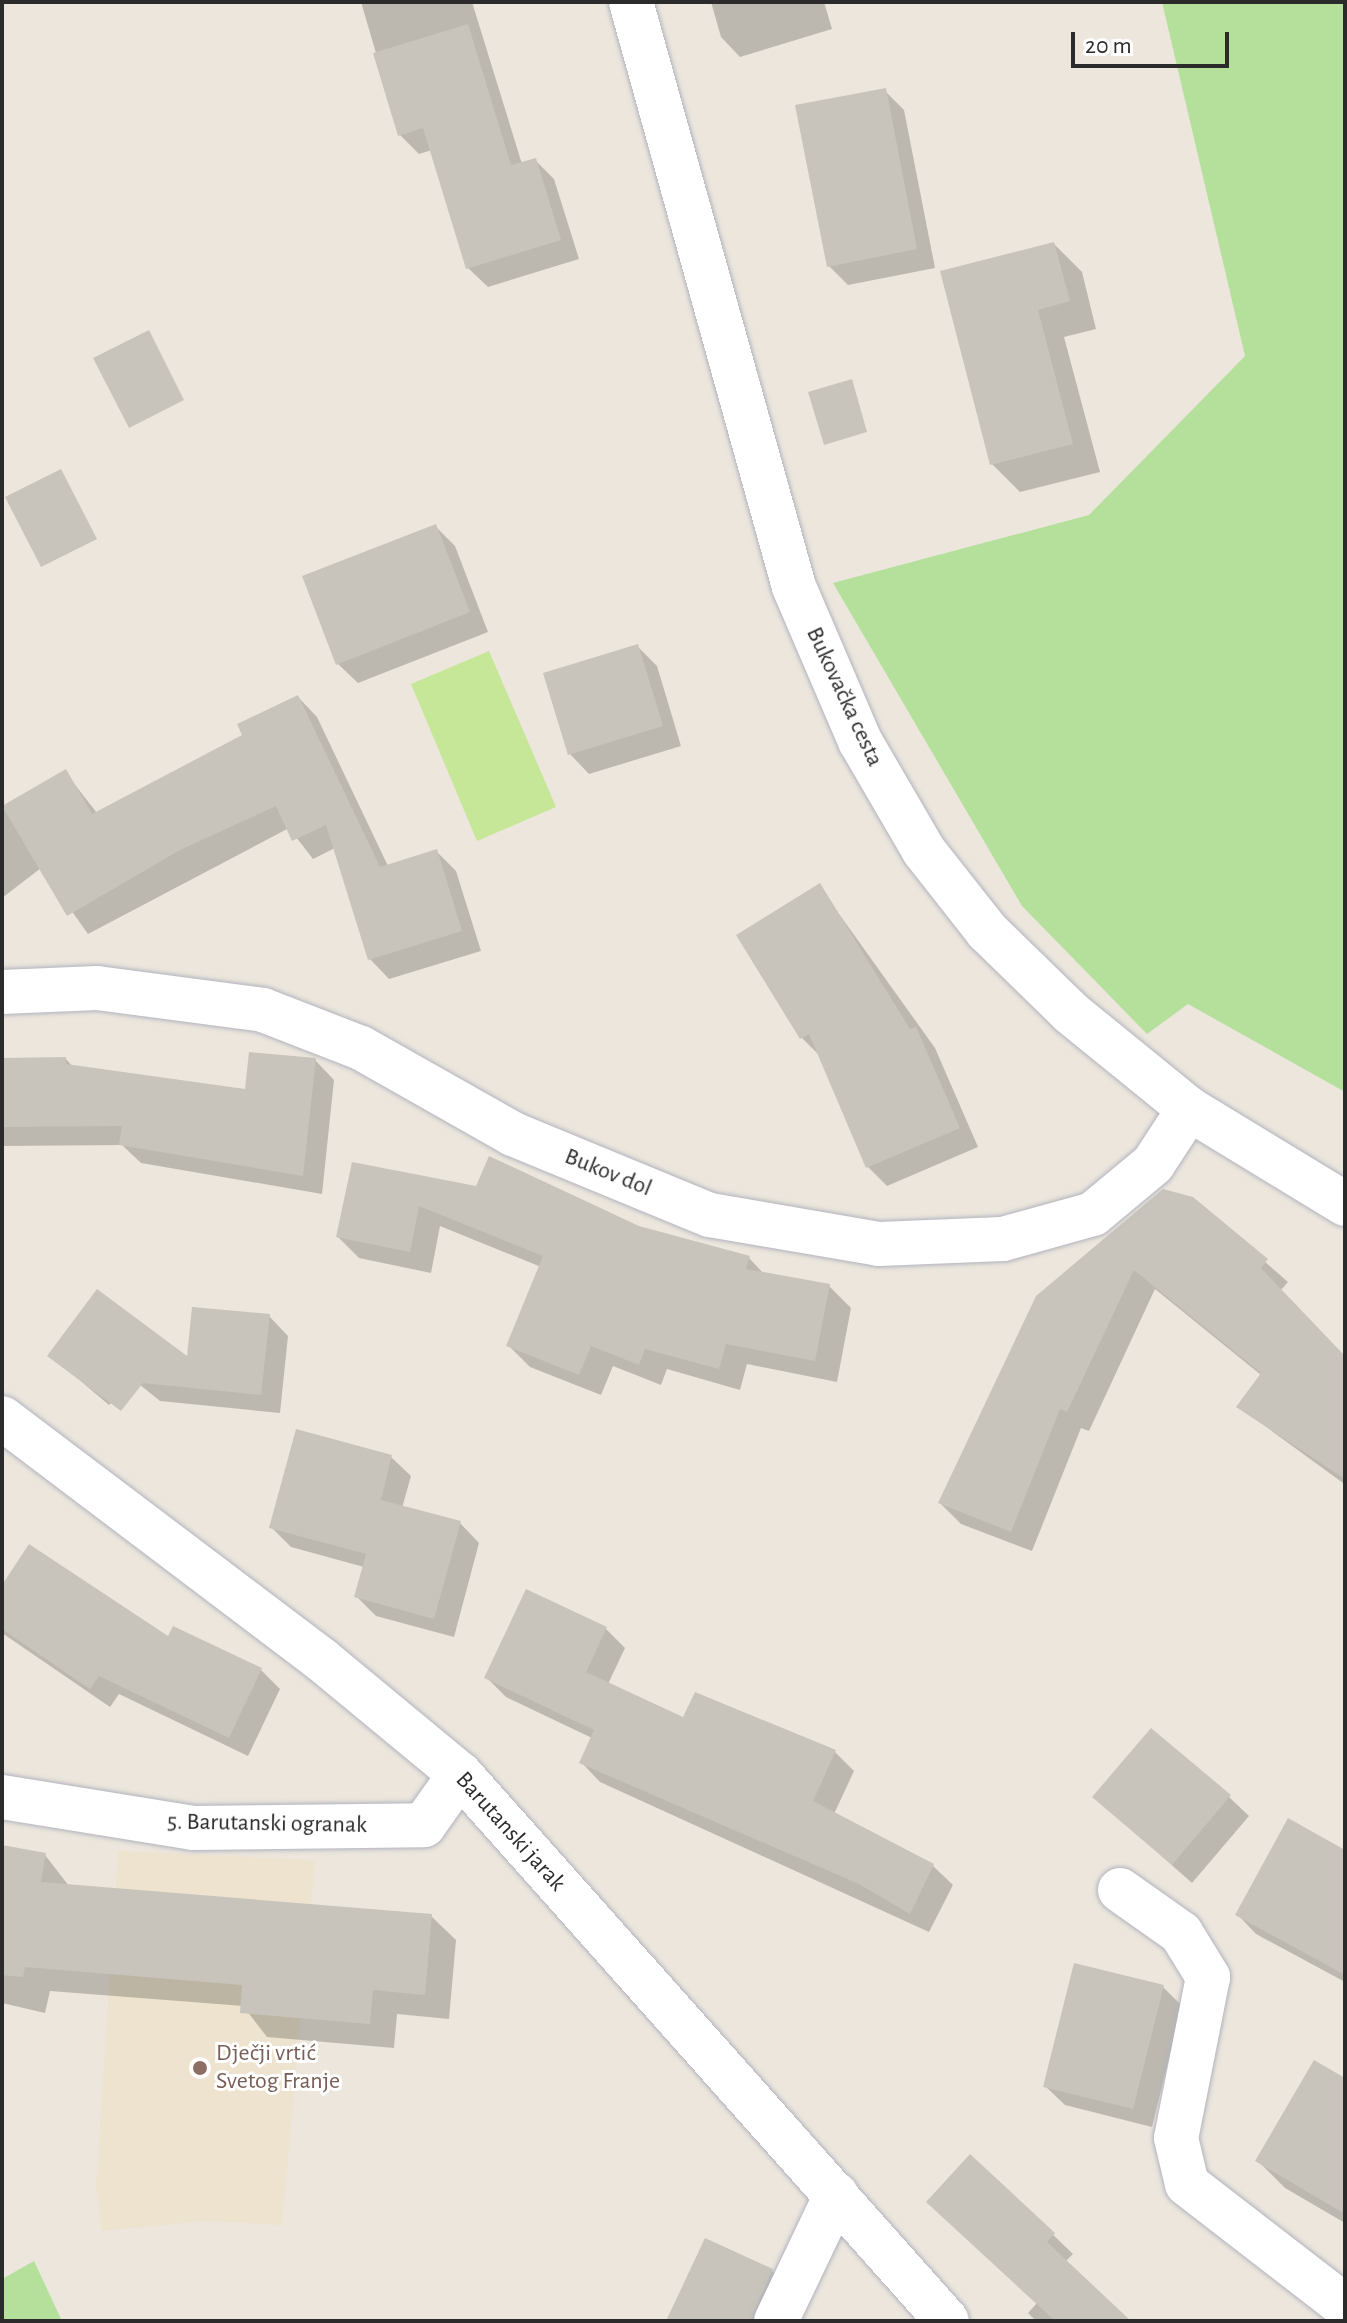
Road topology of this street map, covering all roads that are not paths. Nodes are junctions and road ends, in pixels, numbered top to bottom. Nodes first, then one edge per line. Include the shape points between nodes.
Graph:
1 (631, 2) edge
2 (2, 992) edge
3 (1189, 1109) junction
4 (1345, 1204) edge
5 (2, 1418) edge
6 (460, 1774) junction
7 (2, 1797) edge
8 (1120, 1890) dead end
9 (836, 2195) junction
10 (1345, 2306) edge
11 (946, 2320) edge
12 (776, 2321) edge

1 - 3 street, Bukovačka cesta via 778,539 860,741 924,851 987,931 1071,1013
2 - 3 street, Bukov dol via 97,988 263,1010 361,1048 513,1134 710,1215 879,1244 1045,1234 1093,1214 1153,1164
3 - 4 street, Bukovačka cesta
5 - 6 street, Barutanski jarak
6 - 7 street, 5. Barutanski ogranak via 424,1825 194,1828
6 - 9 street, Barutanski jarak
8 - 10 street via 1181,1933 1208,1977 1176,2138 1187,2184
9 - 11 street, Barutanski jarak
9 - 12 street

